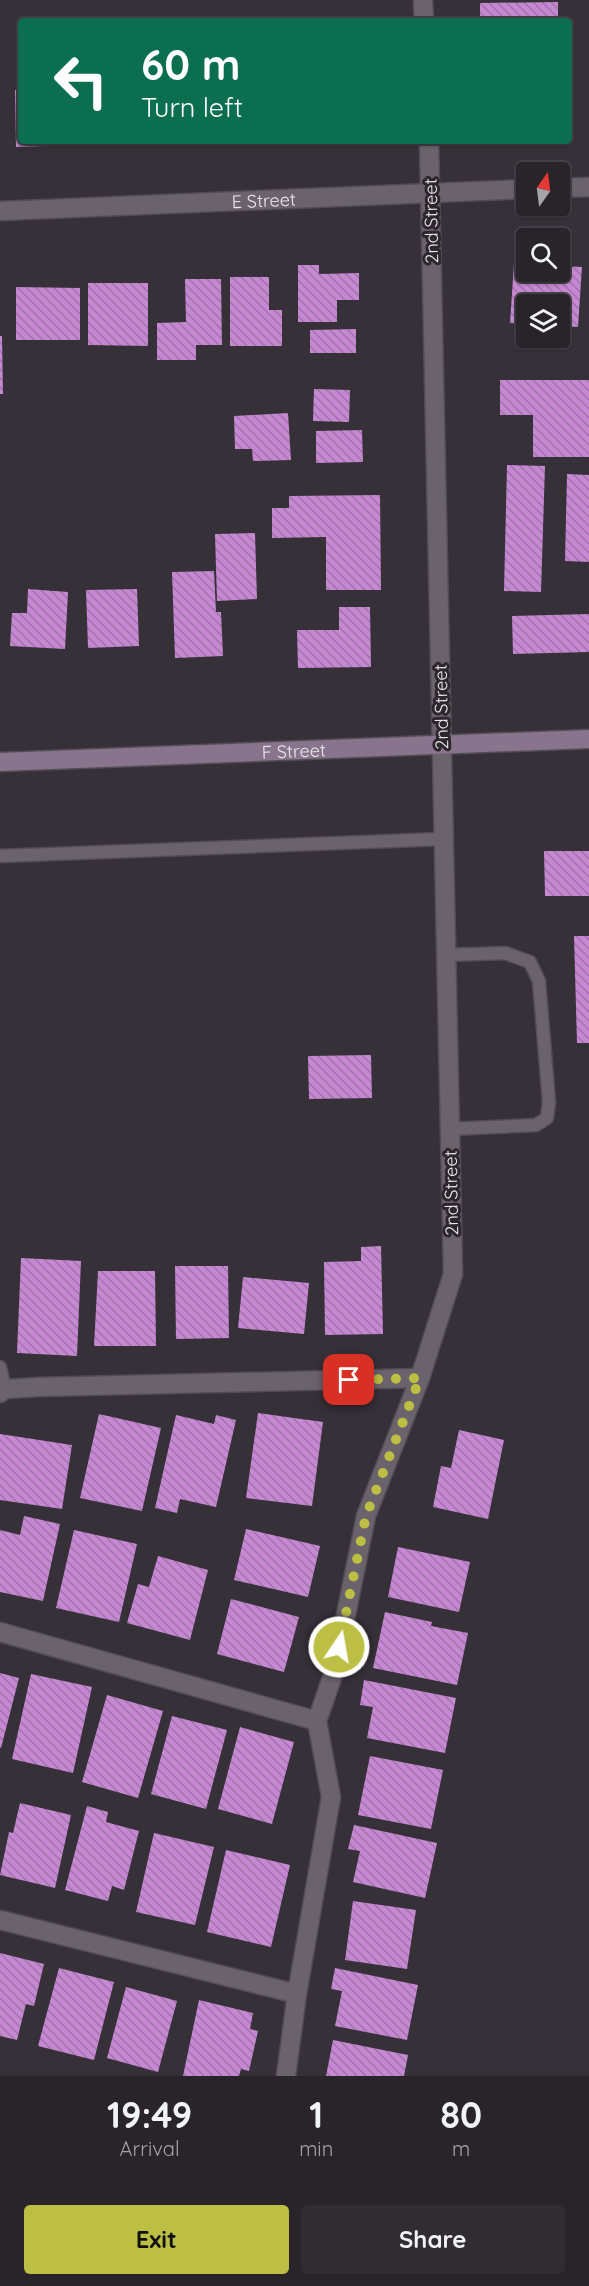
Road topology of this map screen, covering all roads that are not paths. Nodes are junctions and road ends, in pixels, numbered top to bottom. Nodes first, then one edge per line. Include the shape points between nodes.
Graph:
1 (423, 0) edge
2 (424, 18) edge
3 (429, 144) edge
4 (589, 187) edge
5 (570, 188) edge
6 (516, 189) edge
7 (431, 193) junction
8 (0, 211) edge
9 (589, 739) edge
10 (441, 743) junction
11 (0, 762) edge
12 (443, 839) junction
13 (0, 856) edge
14 (446, 955) junction
15 (449, 1129) junction
16 (0, 1367) edge
17 (420, 1378) junction
18 (2, 1391) edge
19 (0, 1632) edge
20 (317, 1721) junction
21 (0, 1920) edge
22 (297, 1994) junction
23 (286, 2076) edge

1 - 2 street
3 - 7 street, 2nd Street
4 - 5 street
6 - 7 street, E Street
7 - 8 street, E Street
7 - 10 street, 2nd Street
9 - 10 main road, F Street
10 - 11 main road, F Street
10 - 12 street, 2nd Street
12 - 13 lane
12 - 14 street, 2nd Street
14 - 15 street, 2nd Street
14 - 15 lane via 505,953 530,962 539,981 549,1102 547,1118 536,1125
15 - 17 street, 2nd Street via 453,1274
16 - 18 lane
17 - 18 street
17 - 20 street, 2nd Street via 366,1516 335,1669
19 - 20 street
20 - 22 street via 331,1797
21 - 22 street
22 - 23 street

